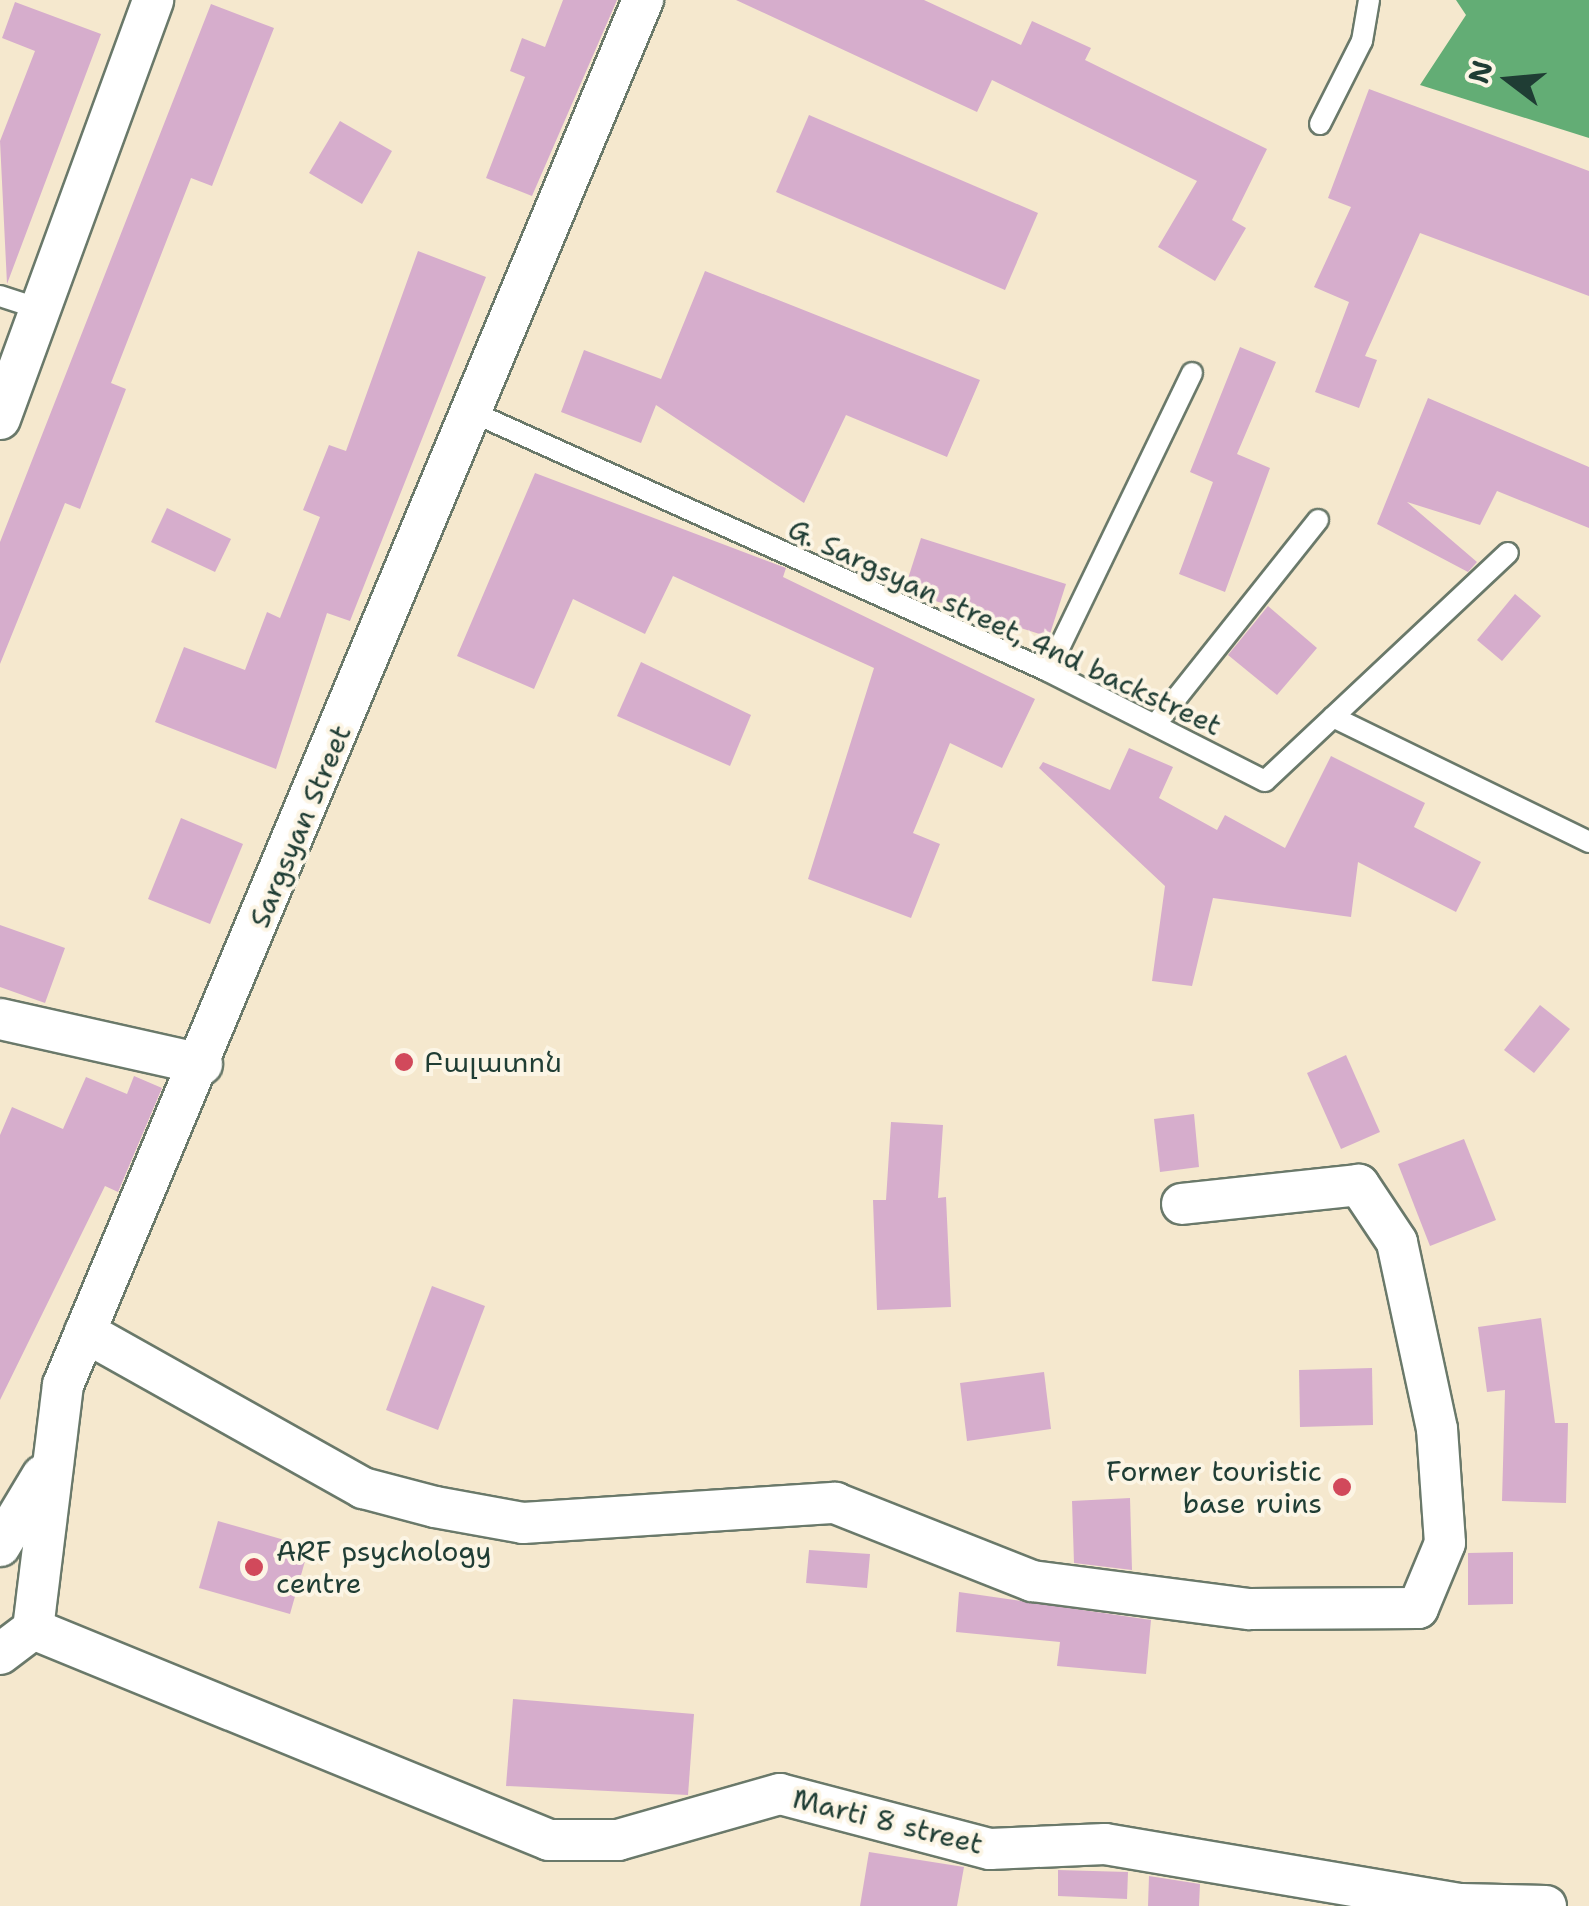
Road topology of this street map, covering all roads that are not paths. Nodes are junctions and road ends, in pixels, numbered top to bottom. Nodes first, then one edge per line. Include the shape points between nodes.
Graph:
1 (153, 0) edge
2 (642, 0) edge
3 (1369, 0) edge
4 (1320, 124) dead end
5 (0, 296) edge
6 (40, 309) junction
7 (1192, 373) dead end
8 (472, 412) junction
9 (0, 419) edge
10 (1318, 520) dead end
11 (1508, 553) dead end
12 (1048, 670) junction
13 (1333, 717) junction
14 (1155, 725) junction
15 (1589, 842) edge
16 (1, 1021) edge
17 (202, 1064) junction
18 (1182, 1204) dead end
19 (85, 1332) junction
20 (46, 1469) junction
21 (0, 1546) edge
22 (34, 1629) junction
23 (0, 1654) edge
24 (1546, 1906) edge

1 - 6 street
2 - 8 street, Sargsyan Street
3 - 4 lane via 1362,41
5 - 6 lane
6 - 9 street
7 - 12 lane
8 - 12 lane, G. Sargsyan street, 4nd backstreet
8 - 17 street, Sargsyan Street
10 - 14 lane
11 - 13 lane, G. Sargsyan street, 4nd backstreet
12 - 14 lane, G. Sargsyan street, 4nd backstreet
13 - 14 lane, G. Sargsyan street, 4nd backstreet via 1265,781
13 - 15 lane
16 - 17 street
17 - 19 street, Sargsyan Street
18 - 19 street via 1360,1184 1397,1242 1437,1429 1446,1543 1418,1608 1249,1609 1032,1581 834,1503 522,1523 435,1507 364,1488
19 - 20 street, Sargsyan Street via 63,1385
20 - 21 street
20 - 22 street, Sargsyan Street
22 - 23 street
22 - 24 street, Marti 8 street via 549,1840 618,1840 780,1794 990,1849 1105,1844 1461,1904

